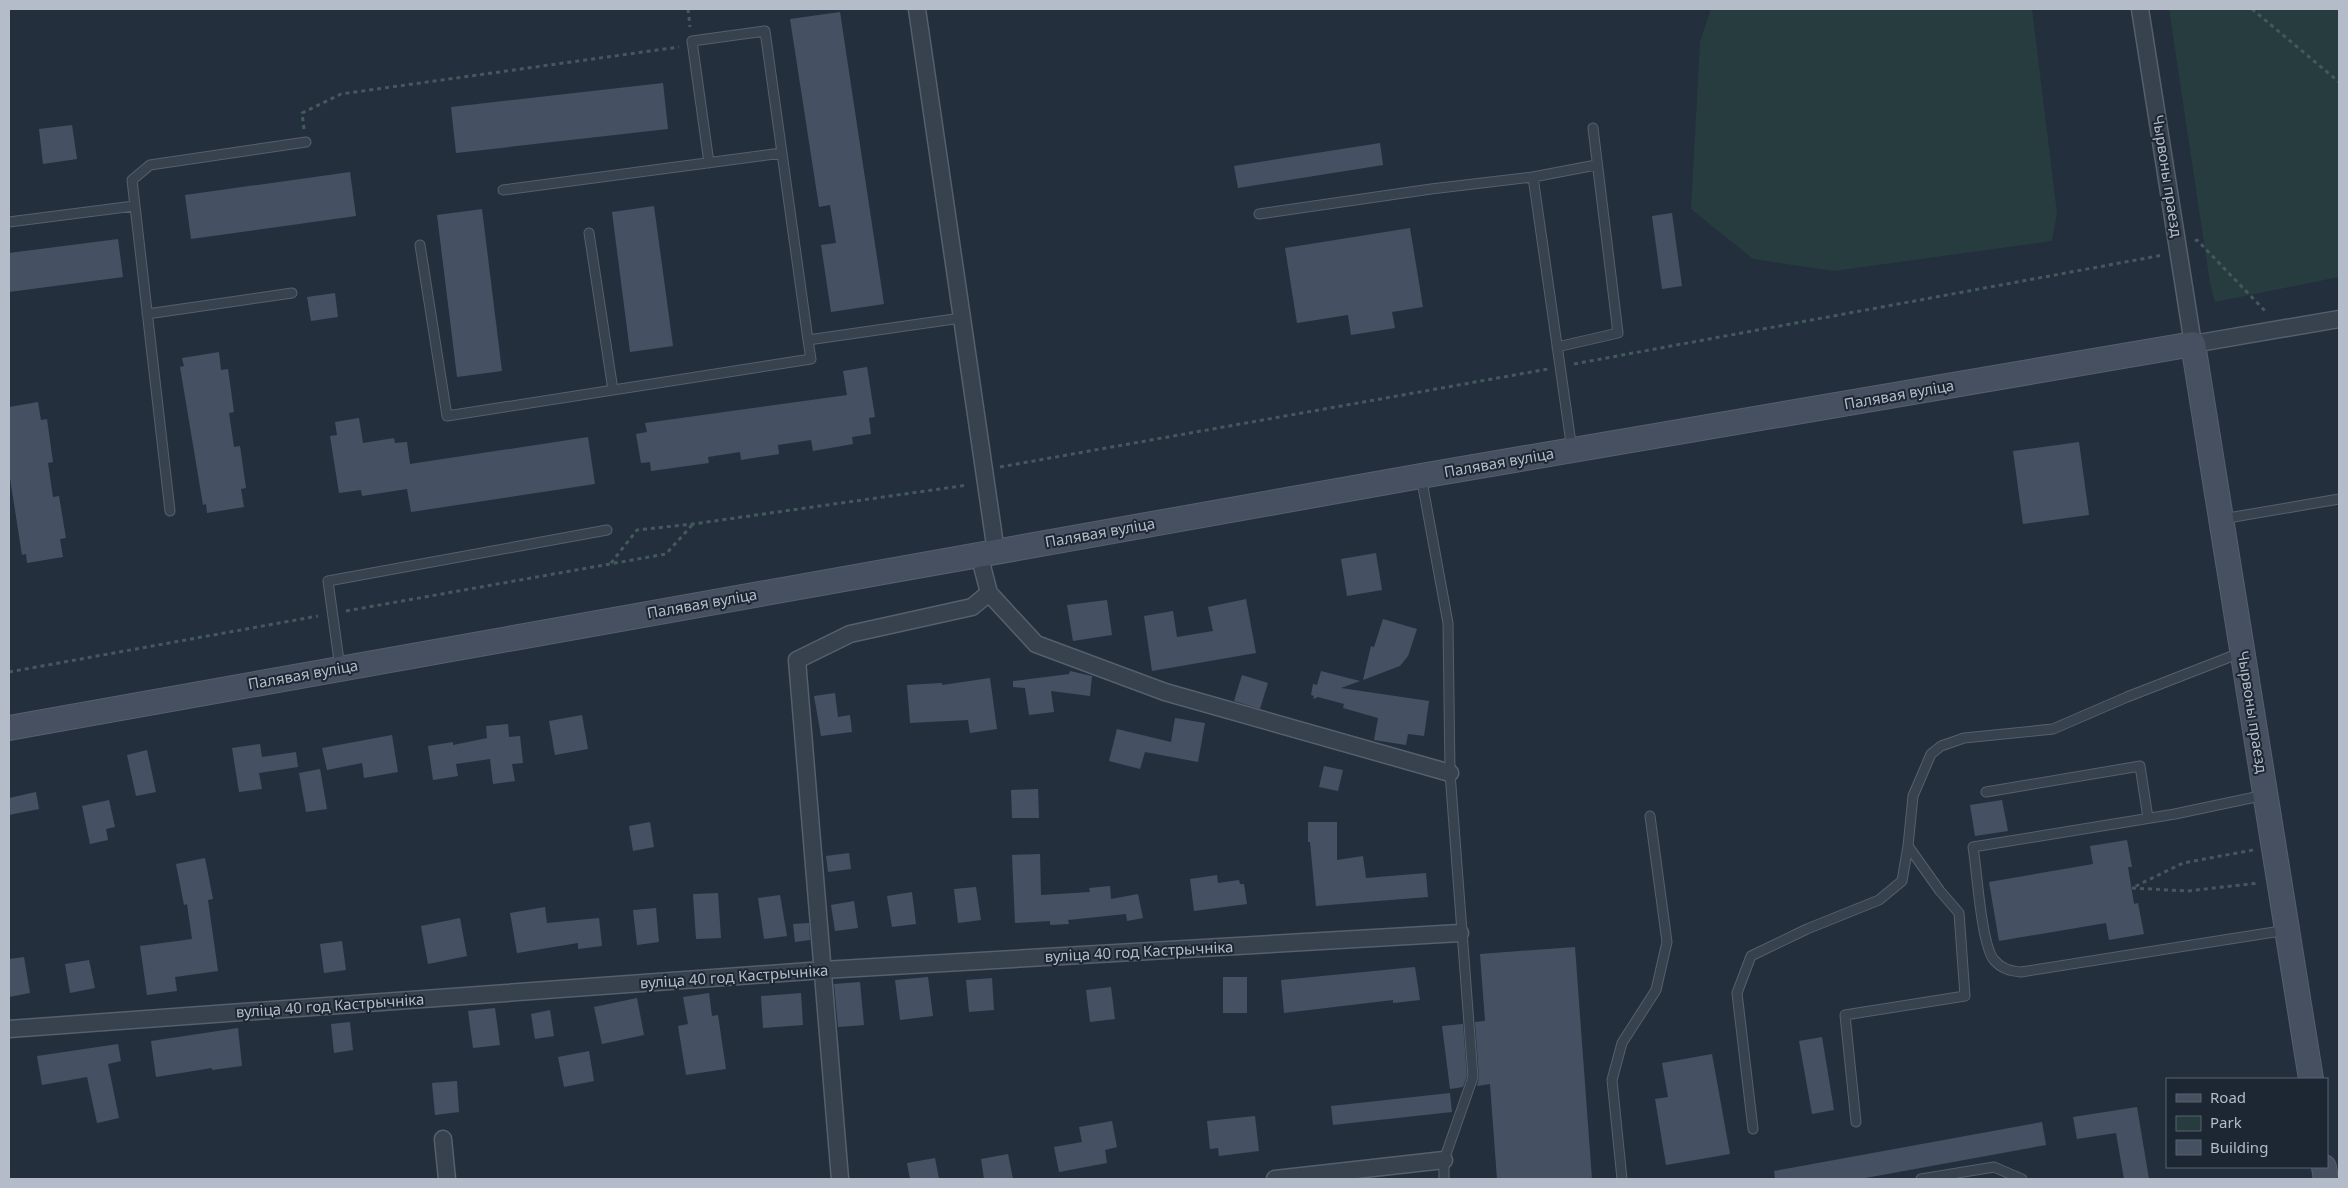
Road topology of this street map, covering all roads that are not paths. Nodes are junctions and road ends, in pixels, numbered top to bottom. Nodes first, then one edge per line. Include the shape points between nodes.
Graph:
1 (917, 9) edge
2 (2140, 9) edge
3 (1593, 128) dead end
4 (306, 142) road end
5 (782, 153) junction
6 (709, 163) junction
7 (1596, 165) junction
8 (1533, 177) junction
9 (503, 190) dead end
10 (134, 206) junction
11 (1259, 214) dead end
12 (9, 222) edge
13 (589, 233) dead end
14 (420, 245) dead end
15 (292, 294) dead end
16 (147, 314) junction
17 (961, 318) junction
18 (2339, 319) edge
19 (808, 340) junction
20 (2193, 344) junction
21 (1557, 347) junction
22 (613, 390) junction
23 (1572, 450) junction
24 (1421, 476) junction
25 (2339, 500) edge
26 (170, 511) dead end
27 (2222, 519) junction
28 (607, 530) dead end
29 (988, 553) junction
30 (989, 593) junction
31 (2243, 652) junction
32 (340, 668) junction
33 (9, 728) edge
34 (1450, 773) junction
35 (1986, 792) dead end
36 (2266, 795) junction
37 (1650, 816) dead end
38 (2148, 818) junction
39 (1908, 846) junction
40 (2287, 930) junction
41 (1460, 933) junction
42 (823, 970) junction
43 (9, 1029) edge
44 (2310, 1078) edge
45 (1856, 1122) dead end
46 (1753, 1128) dead end
47 (443, 1139) dead end
48 (1444, 1160) junction
49 (1345, 1175) edge
50 (447, 1179) edge
51 (840, 1179) edge
52 (1275, 1179) edge
53 (1444, 1179) edge
54 (1622, 1179) edge
55 (1921, 1179) edge
56 (2022, 1179) edge

1 - 17 street
2 - 20 street, Чырвоны праезд
3 - 7 lane
4 - 10 lane via 150,165 132,180
5 - 6 lane
5 - 6 lane via 765,31 692,41
5 - 19 lane
6 - 9 lane
7 - 8 lane
7 - 21 lane via 1618,334
8 - 11 lane
8 - 21 lane
10 - 12 lane
10 - 16 lane
13 - 22 lane
14 - 22 lane via 447,416
15 - 16 lane
16 - 26 lane
17 - 19 lane
17 - 29 street via 986,476
18 - 20 street
19 - 22 lane via 811,359
20 - 23 street, Палявая вуліца
20 - 27 street, Чырвоны праезд
21 - 23 lane
23 - 24 street, Палявая вуліца
24 - 29 street, Палявая вуліца
24 - 34 lane via 1448,623
25 - 27 lane
27 - 31 street, Чырвоны праезд
28 - 32 lane via 328,581
29 - 30 street
29 - 32 street, Палявая вуліца
30 - 34 street via 1036,644 1164,692
30 - 42 street via 972,607 850,634 798,660
31 - 36 street, Чырвоны праезд
31 - 39 lane via 2053,729 1964,738 1941,746 1931,754 1913,796
32 - 33 street, Палявая вуліца
34 - 41 lane
35 - 38 lane via 2140,766
36 - 38 lane
36 - 40 street, Чырвоны праезд
37 - 54 lane via 1668,942 1656,990 1622,1043 1612,1080
38 - 40 lane via 1973,846 1987,943 1994,959 2008,971 2021,972
39 - 45 lane via 1959,913 1965,996 1845,1015
39 - 46 lane via 1902,881 1879,900 1751,956 1738,993
40 - 44 street, Чырвоны праезд
41 - 42 street, вуліца 40 год Кастрычніка
41 - 48 lane via 1473,1077
42 - 43 street, вуліца 40 год Кастрычніка
42 - 51 street
47 - 50 street
48 - 49 street
48 - 53 lane
49 - 52 street
55 - 56 lane via 1994,1168

